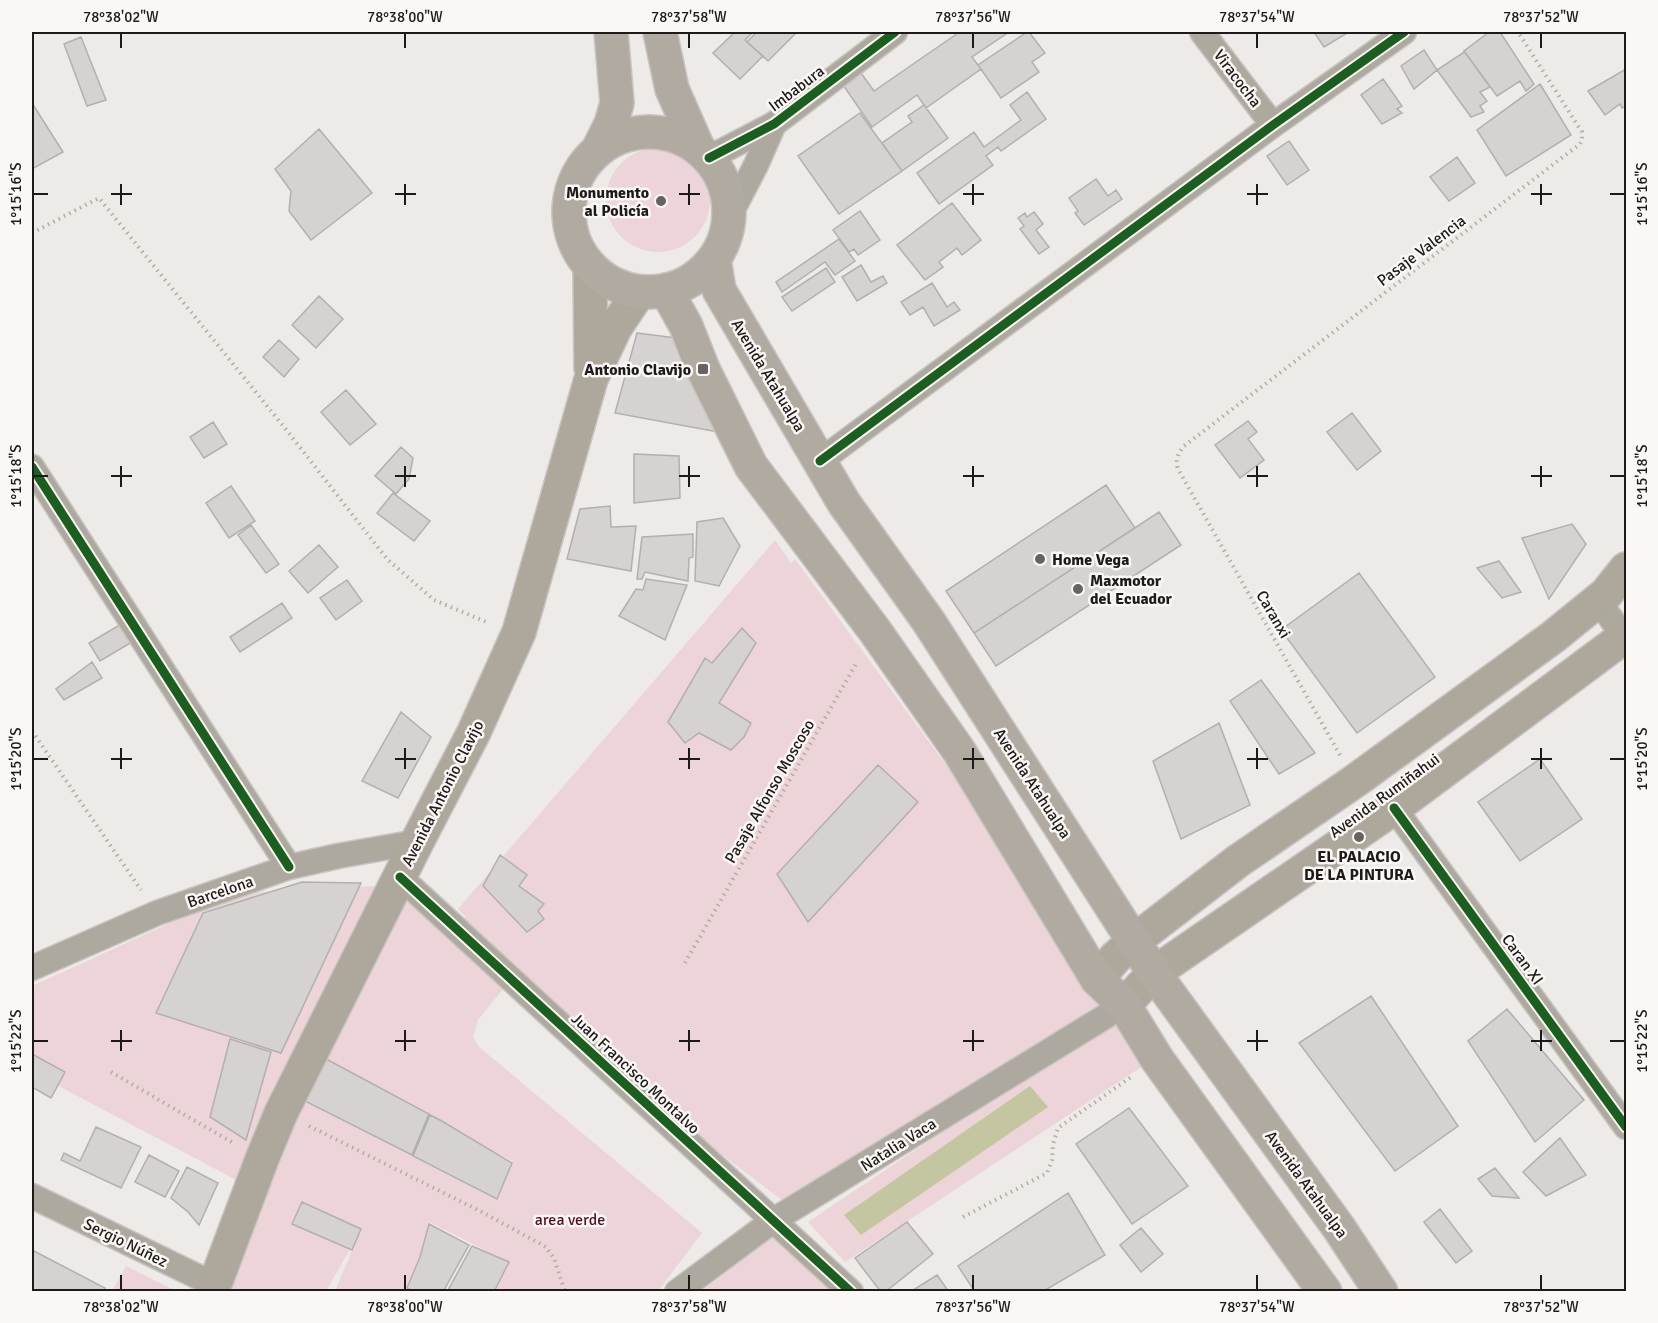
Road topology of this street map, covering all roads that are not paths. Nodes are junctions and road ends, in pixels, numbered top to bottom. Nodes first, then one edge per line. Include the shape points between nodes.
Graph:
1 (611, 32) edge
2 (660, 32) edge
3 (895, 32) edge
4 (1202, 32) edge
5 (1404, 32) edge
6 (774, 124) junction
7 (1273, 125) junction
8 (598, 150) junction
9 (704, 153) junction
10 (730, 215) junction
11 (714, 259) junction
12 (590, 268) junction
13 (653, 291) junction
14 (591, 379) junction
15 (820, 461) junction
16 (32, 467) edge
17 (1626, 569) edge
18 (1598, 600) junction
19 (1626, 637) edge
20 (1394, 808) junction
21 (417, 842) junction
22 (289, 867) junction
23 (400, 877) junction
24 (1134, 941) junction
25 (32, 968) edge
26 (1154, 973) junction
27 (1097, 979) junction
28 (1124, 1005) junction
29 (1626, 1127) edge
30 (32, 1196) edge
31 (774, 1220) junction
32 (214, 1289) edge
33 (677, 1292) edge
34 (851, 1292) edge
35 (1325, 1292) edge
36 (1381, 1292) edge

1 - 8 main road via 617,103
2 - 9 main road via 672,89
3 - 6 street, Imbabura
4 - 7 street, Viracocha
5 - 7 street
6 - 9 street, Imbabura
6 - 10 street, Imbabura
7 - 15 street
8 - 9 main road via 621,137 648,132 674,136
8 - 12 main road via 580,170 569,203 568,220 575,246
9 - 10 main road via 718,170 727,192
10 - 11 main road via 725,238
11 - 13 main road via 685,284
11 - 15 main road, Avenida Atahualpa via 719,291
12 - 13 main road via 612,283
12 - 14 main road, Avenida Antonio Clavijo
13 - 14 main road, Avenida Antonio Clavijo via 615,328
13 - 27 main road via 686,326 751,466 959,751
14 - 21 main road, Avenida Antonio Clavijo via 519,632 474,732
15 - 24 main road, Avenida Atahualpa via 844,503 929,622
16 - 22 street
17 - 18 main road, Avenida Rumiñahui
18 - 19 street
18 - 24 main road, Avenida Rumiñahui via 1553,637 1238,861
19 - 20 main road, Avenida Rumiñahui
20 - 26 main road, Avenida Rumiñahui
20 - 29 street, Caran XI
21 - 22 street, Barcelona
21 - 23 main road, Avenida Antonio Clavijo
22 - 25 street, Barcelona via 157,913
23 - 31 street, Juan Francisco Montalvo
23 - 32 main road, Avenida Antonio Clavijo via 281,1113
24 - 26 main road, Avenida Atahualpa
24 - 27 main road, Avenida Rumiñahui
26 - 28 main road, Avenida Rumiñahui
26 - 36 main road, Avenida Atahualpa
27 - 28 main road
28 - 31 street, Natalia Vaca
28 - 35 main road via 1157,1059
30 - 32 street, Sergio Núñez
31 - 33 street, Natalia Vaca
31 - 34 street, Juan Francisco Montalvo

